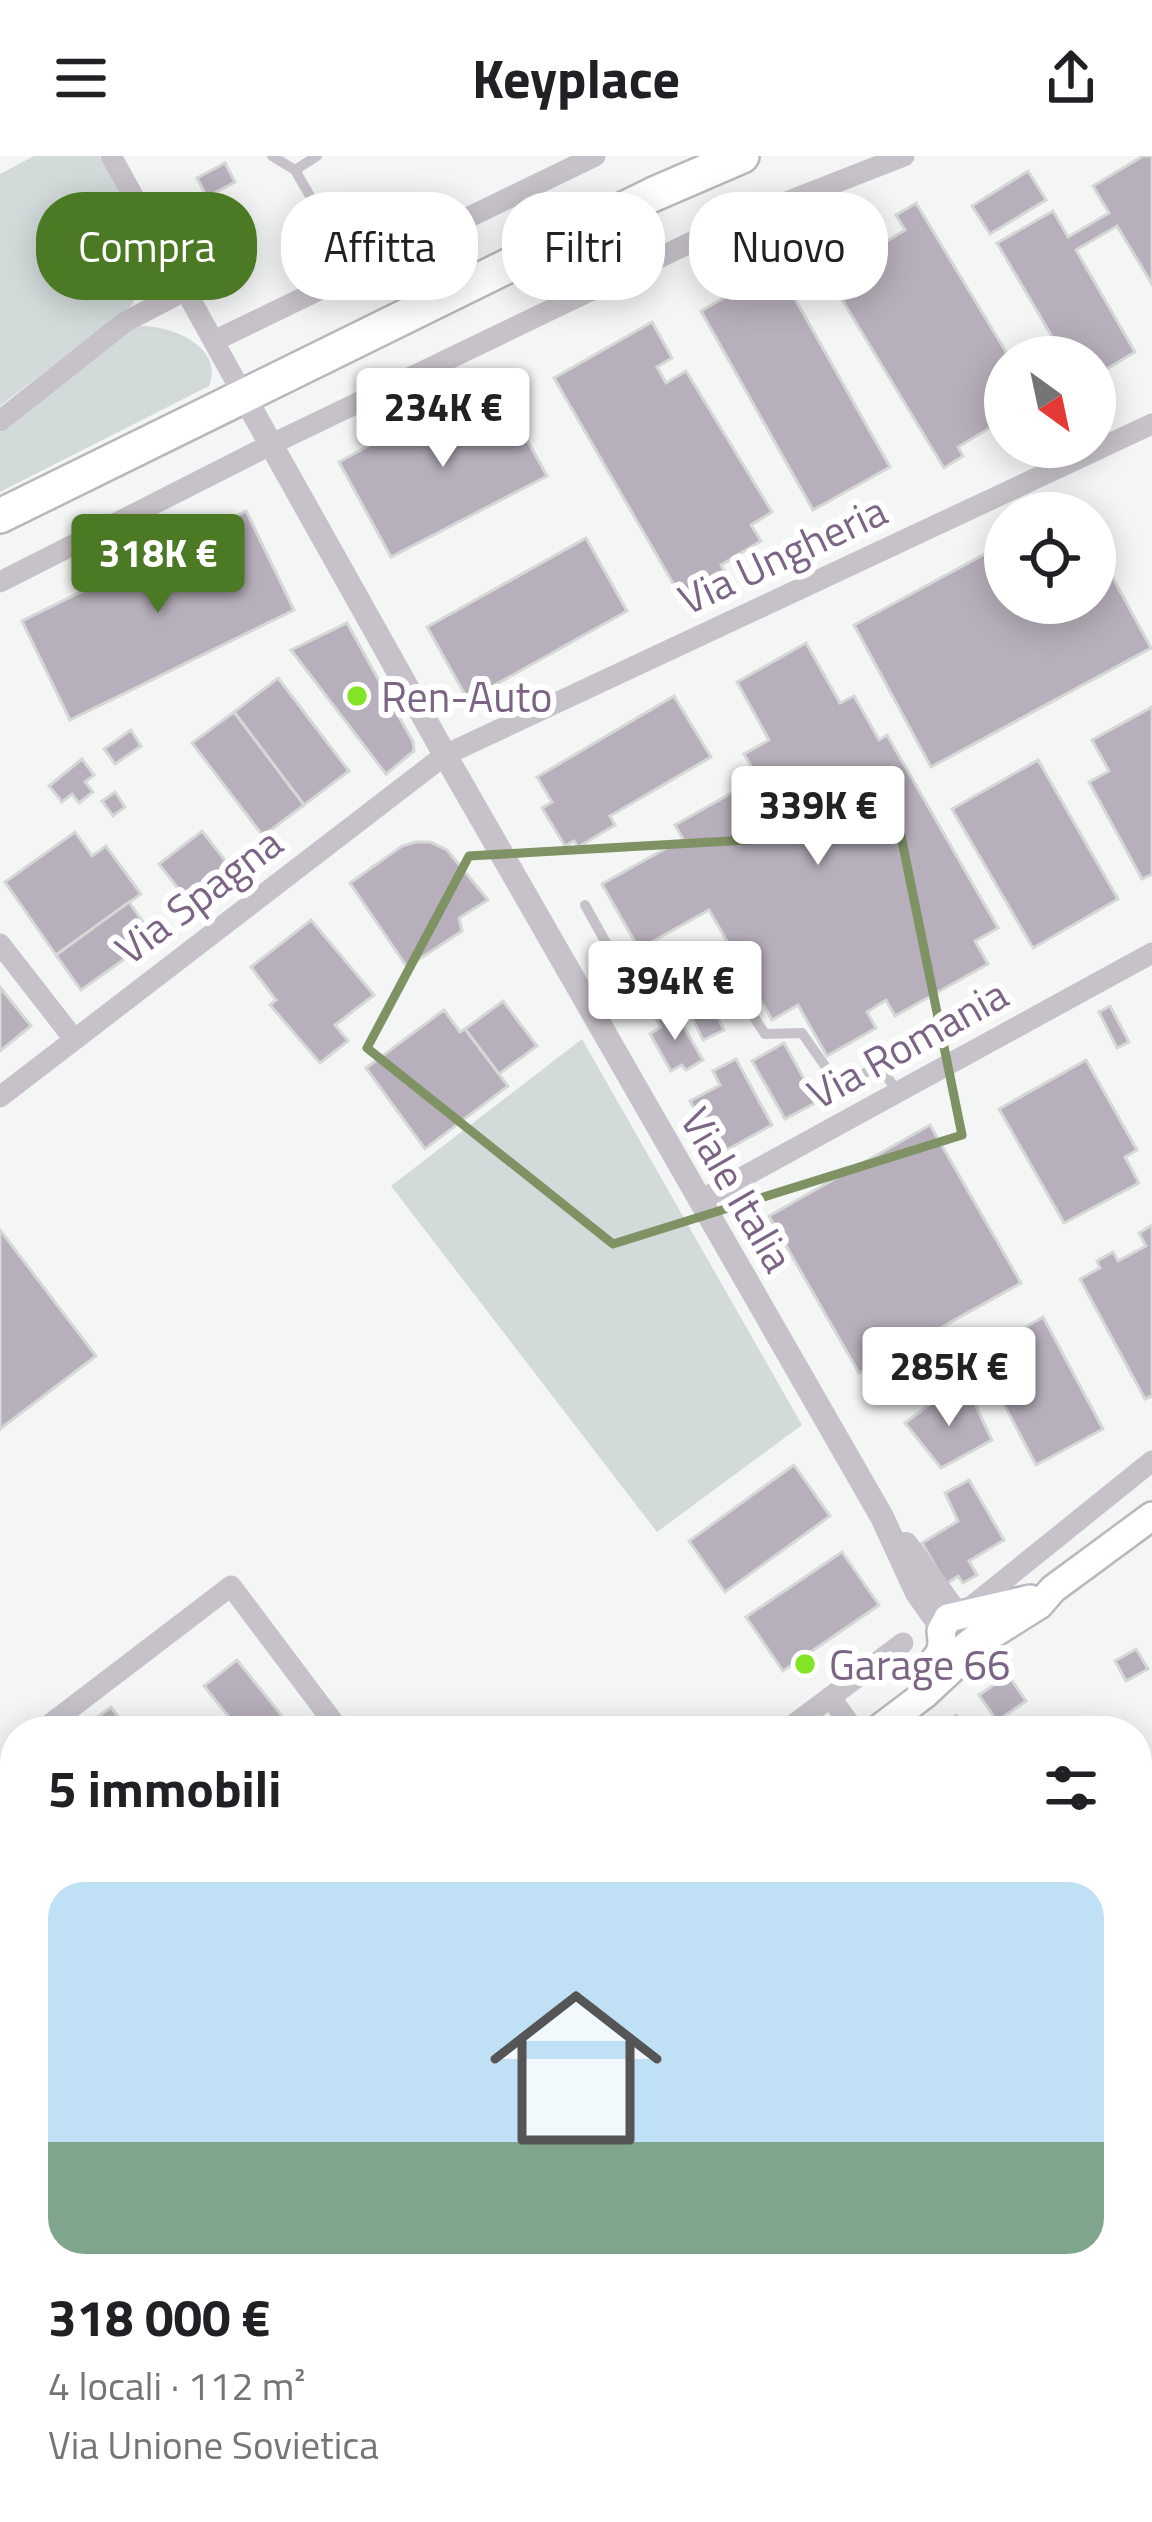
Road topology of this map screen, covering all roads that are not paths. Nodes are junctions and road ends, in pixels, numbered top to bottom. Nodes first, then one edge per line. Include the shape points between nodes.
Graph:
1 (111, 156) edge
2 (272, 156) edge
3 (317, 156) edge
4 (595, 156) edge
5 (742, 156) edge
6 (904, 156) edge
7 (295, 170) junction
8 (131, 192) edge
9 (307, 192) edge
10 (478, 211) edge
11 (167, 300) edge
12 (191, 300) edge
13 (295, 300) edge
14 (214, 341) junction
15 (245, 398) junction
16 (0, 421) edge
17 (1152, 424) edge
18 (270, 445) junction
19 (0, 516) edge
20 (0, 582) edge
21 (445, 755) junction
22 (585, 905) dead end
23 (0, 944) edge
24 (1152, 953) edge
25 (635, 994) junction
26 (594, 1017) junction
27 (74, 1039) junction
28 (898, 1092) junction
29 (0, 1097) edge
30 (699, 1201) junction
31 (1152, 1461) edge
32 (1084, 1516) junction
33 (1152, 1516) edge
34 (1108, 1549) junction
35 (959, 1629) junction
36 (903, 1642) dead end
37 (830, 1697) junction
38 (61, 1716) edge
39 (329, 1716) edge
40 (805, 1716) edge
41 (844, 1716) edge
42 (895, 1716) edge

1 - 8 street
2 - 7 lane
3 - 7 lane
4 - 10 street
5 - 15 main road
6 - 18 street via 725,226
7 - 9 lane
11 - 16 street via 125,322
12 - 14 street
13 - 14 street
14 - 15 street
15 - 18 street, Viale Italia
15 - 19 main road
17 - 21 street, Via Ungheria
18 - 20 street
18 - 21 street, Viale Italia
21 - 26 street, Viale Italia
21 - 27 street, Via Spagna
22 - 25 lane
23 - 27 street
24 - 28 street, Via Romania
25 - 26 lane
25 - 28 lane via 704,958 718,962 765,1034 802,1034 839,1086 879,1066
26 - 30 street, Viale Italia
27 - 29 street, Via Spagna
28 - 30 street, Via Romania
30 - 35 street, Viale Italia via 882,1517
31 - 32 street
32 - 34 street
32 - 35 street
33 - 34 main road
34 - 35 main road via 996,1632
35 - 42 main road via 956,1665
36 - 37 street
37 - 40 street
37 - 41 street
38 - 39 street via 231,1586

